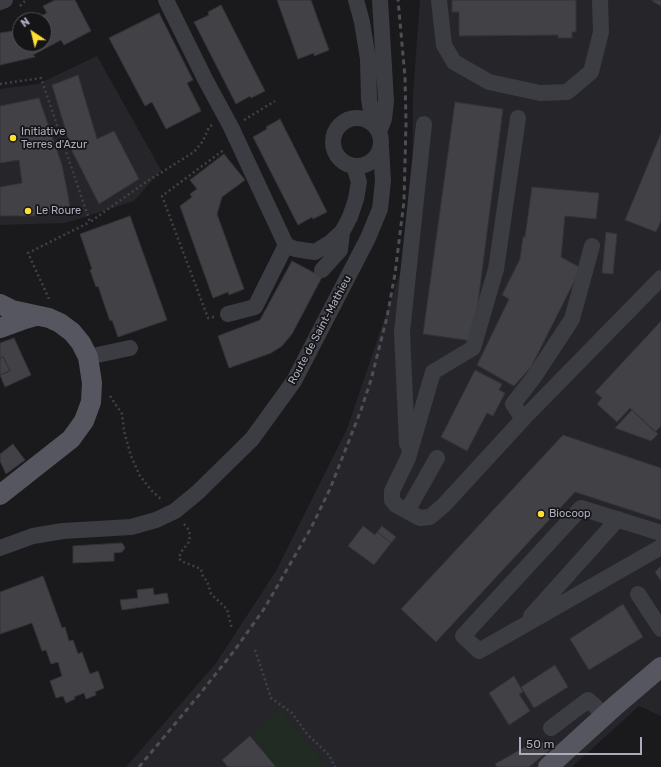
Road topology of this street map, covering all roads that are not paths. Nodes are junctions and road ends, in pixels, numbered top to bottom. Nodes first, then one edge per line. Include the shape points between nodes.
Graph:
1 (5, 0) edge
2 (166, 0) edge
3 (356, 0) edge
4 (380, 0) edge
5 (439, 0) edge
6 (600, 0) edge
7 (0, 2) edge
8 (518, 118) dead end
9 (424, 124) dead end
10 (378, 134) junction
11 (354, 166) junction
12 (342, 232) junction
13 (286, 245) junction
14 (592, 246) dead end
15 (322, 270) dead end
16 (661, 278) edge
17 (0, 304) edge
18 (228, 314) dead end
19 (39, 316) junction
20 (0, 328) edge
21 (130, 348) dead end
22 (88, 357) junction
23 (523, 419) junction
24 (408, 458) junction
25 (438, 458) dead end
26 (0, 495) edge
27 (407, 511) junction
28 (618, 519) junction
29 (659, 532) edge
30 (661, 547) edge
31 (0, 548) edge
32 (633, 563) junction
33 (638, 594) dead end
34 (661, 629) edge
35 (476, 648) junction
36 (661, 667) edge
37 (604, 716) junction
38 (551, 728) dead end
39 (548, 767) edge

1 - 7 street
2 - 13 street via 228,122
3 - 10 street via 368,59 369,99
4 - 10 street, Route de Saint-Mathieu via 386,101 384,119
5 - 6 street via 444,45 454,62 489,82 540,93 567,92 591,72 601,32
8 - 24 street via 496,270 473,348 433,372
9 - 24 street via 402,332
10 - 11 street via 378,154 364,165
10 - 11 street via 362,118 350,119 341,124 333,139 334,148 339,158
10 - 31 street, Route de Saint-Mathieu via 382,181 380,209 368,238 294,381 252,439 198,492 175,511 156,520 131,527 63,531 33,536
11 - 12 street via 359,182 356,199
12 - 13 street via 315,252
12 - 15 street via 340,250
13 - 18 street via 255,307
14 - 23 street via 572,319 513,404
16 - 23 street
17 - 19 main road via 12,310
19 - 20 main road
19 - 22 main road via 60,323 72,332
21 - 22 street
22 - 26 main road via 92,383 91,402 84,421 70,439
23 - 27 street via 444,506 430,517 420,518
24 - 27 street via 392,490 392,500
25 - 27 street
28 - 29 street
28 - 35 street via 532,615
28 - 35 street via 581,508 463,636
29 - 32 street
30 - 32 street
32 - 35 street via 504,638 479,651
33 - 34 street
36 - 37 main road
37 - 38 street via 588,700
37 - 39 main road

